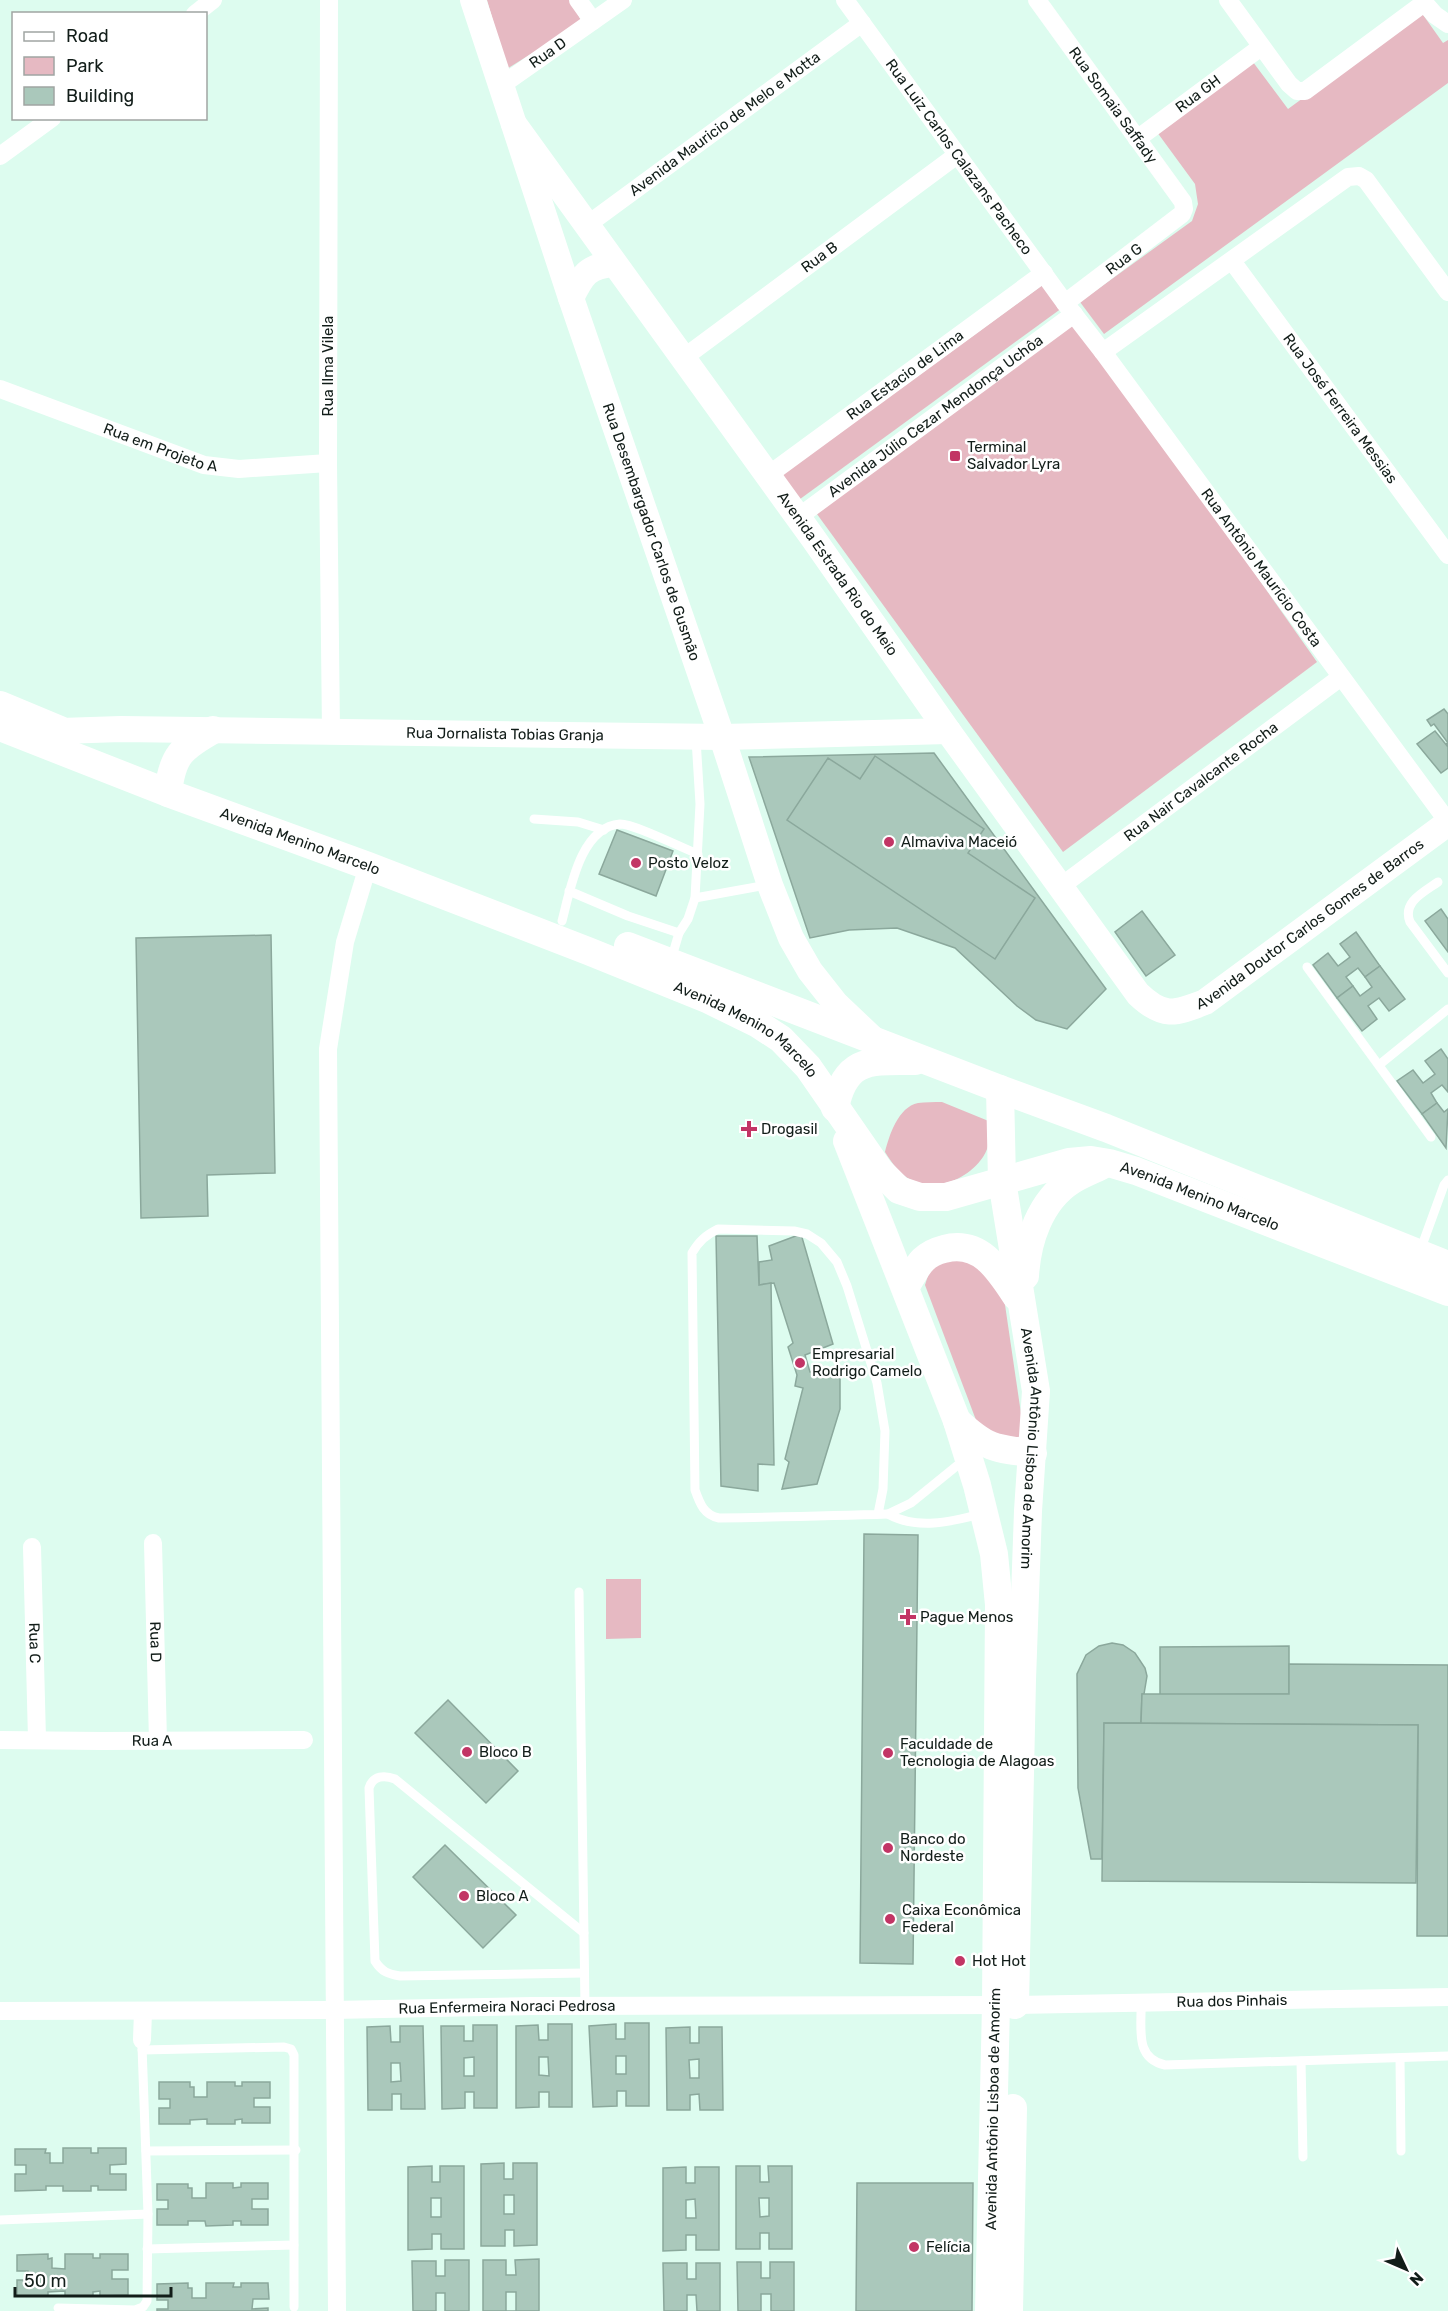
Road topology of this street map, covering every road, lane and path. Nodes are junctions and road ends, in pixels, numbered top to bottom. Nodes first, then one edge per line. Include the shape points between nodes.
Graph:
1 (213, 0) edge
2 (329, 0) edge
3 (473, 0) edge
4 (578, 0) edge
5 (623, 0) edge
6 (845, 0) edge
7 (1037, 0) edge
8 (1228, 0) edge
9 (1423, 2) edge
10 (198, 12) edge
11 (593, 21) junction
12 (862, 23) junction
13 (1448, 24) edge
14 (1261, 47) junction
15 (502, 85) junction
16 (49, 120) edge
17 (513, 124) junction
18 (1137, 139) junction
19 (957, 155) junction
20 (0, 156) edge
21 (1182, 214) joint
22 (587, 225) junction
23 (1232, 261) junction
24 (614, 264) junction
25 (1044, 273) junction
26 (1448, 292) edge
27 (571, 298) junction
28 (1070, 309) junction
29 (1103, 352) junction
30 (682, 359) junction
31 (0, 389) edge
32 (328, 463) junction
33 (767, 476) junction
34 (797, 518) junction
35 (1448, 555) edge
36 (1341, 677) junction
37 (0, 705) edge
38 (0, 727) edge
39 (213, 730) junction
40 (61, 731) junction
41 (948, 731) junction
42 (331, 733) junction
43 (696, 736) junction
44 (722, 737) junction
45 (169, 784) junction
46 (534, 819) dead end
47 (1448, 823) edge
48 (604, 830) junction
49 (698, 854) junction
50 (368, 866) junction
51 (1438, 882) dead end
52 (770, 885) junction
53 (1060, 887) junction
54 (569, 891) junction
55 (695, 898) junction
56 (562, 921) junction
57 (679, 933) junction
58 (671, 962) junction
59 (1307, 967) dead end
60 (1448, 973) edge
61 (1448, 1009) edge
62 (1167, 1013) joint
63 (874, 1040) junction
64 (926, 1061) junction
65 (1379, 1065) junction
66 (1000, 1089) junction
67 (835, 1108) junction
68 (1431, 1137) dead end
69 (1109, 1163) junction
70 (1448, 1180) edge
71 (1002, 1181) junction
72 (1419, 1253) junction
73 (1448, 1265) edge
74 (905, 1287) junction
75 (1448, 1292) edge
76 (1022, 1313) junction
77 (957, 1421) junction
78 (1033, 1453) junction
79 (969, 1457) junction
80 (984, 1513) junction
81 (883, 1514) junction
82 (153, 1542) dead end
83 (32, 1547) dead end
84 (579, 1592) dead end
85 (37, 1739) junction
86 (0, 1740) edge
87 (304, 1740) dead end
88 (158, 1741) junction
89 (584, 1933) junction
90 (584, 1972) junction
91 (1448, 1997) edge
92 (1141, 2003) junction
93 (1006, 2005) junction
94 (585, 2006) junction
95 (333, 2010) junction
96 (143, 2011) junction
97 (0, 2012) edge
98 (142, 2045) junction
99 (1448, 2056) edge
100 (1400, 2058) junction
101 (1301, 2061) junction
102 (296, 2150) junction
103 (146, 2151) junction
104 (1401, 2151) dead end
105 (1303, 2157) dead end
106 (148, 2214) junction
107 (0, 2220) edge
108 (294, 2245) junction
109 (147, 2249) junction
110 (294, 2307) dead end
111 (58, 2308) dead end
112 (337, 2311) edge
113 (989, 2311) edge
114 (1009, 2311) edge

1 - 10 street
2 - 32 street, Rua Ilma Vilela
3 - 15 street, Rua Desembargador Carlos de Gusmão
4 - 11 street
5 - 11 street, Rua D
6 - 12 street, Rua Luiz Carlos Calazans Pacheco
7 - 18 street, Rua Somaia Saffady
8 - 14 street
9 - 13 street
9 - 14 street via 1305,91 1297,91 1289,84
11 - 15 street, Rua D
12 - 19 street, Rua Luiz Carlos Calazans Pacheco
12 - 22 street, Avenida Mauricio de Melo e Motta
14 - 18 street, Rua GH
15 - 17 street, Rua Desembargador Carlos de Gusmão
16 - 20 street
17 - 22 street, Avenida Estrada Rio do Meio
17 - 27 street, Rua Desembargador Carlos de Gusmão
18 - 21 street, Rua Somaia Saffady via 1183,202
19 - 25 street, Rua Luiz Carlos Calazans Pacheco
19 - 30 street, Rua B
21 - 28 street, Rua G
22 - 24 street, Avenida Estrada Rio do Meio
23 - 26 street via 1348,177 1359,176 1366,180
23 - 29 street
23 - 35 street, Rua José Ferreira Messias
24 - 27 street via 588,271
24 - 30 street, Avenida Estrada Rio do Meio
25 - 28 street, Rua Luiz Carlos Calazans Pacheco
25 - 33 street, Rua Estacio de Lima
27 - 44 street, Rua Desembargador Carlos de Gusmão
28 - 29 street, Rua Antônio Maurício Costa
28 - 34 street, Avenida Júlio Cezar Mendonça Uchôa
29 - 36 street, Rua Antônio Maurício Costa
30 - 33 street, Avenida Estrada Rio do Meio
31 - 32 street, Rua em Projeto A via 204,465 239,469
32 - 42 street, Rua Ilma Vilela
33 - 34 street, Avenida Estrada Rio do Meio
34 - 41 street, Avenida Estrada Rio do Meio
36 - 47 street, Rua Antônio Maurício Costa
36 - 53 street, Rua Nair Cavalcante Rocha
37 - 40 main road, Avenida Menino Marcelo
38 - 45 main road, Avenida Menino Marcelo
39 - 40 street, Rua Jornalista Tobias Granja
39 - 42 street, Rua Jornalista Tobias Granja
39 - 45 main road via 181,751
40 - 45 main road, Avenida Menino Marcelo
41 - 44 street, Rua Jornalista Tobias Granja
41 - 53 street, Avenida Estrada Rio do Meio
42 - 43 street, Rua Jornalista Tobias Granja
43 - 44 street, Rua Jornalista Tobias Granja
43 - 49 lane
44 - 52 street, Rua Desembargador Carlos de Gusmão
45 - 50 main road, Avenida Menino Marcelo
45 - 56 main road, Avenida Menino Marcelo
46 - 48 lane via 578,822
47 - 62 street, Avenida Doutor Carlos Gomes de Barros via 1205,1002
48 - 49 lane via 621,824
48 - 54 lane via 583,850
49 - 55 lane
50 - 67 main road, Avenida Menino Marcelo via 707,999 758,1024 781,1040 807,1067
50 - 95 street via 345,942 327,1049
51 - 60 lane via 1413,900 1407,915
52 - 55 lane
52 - 63 street, Rua Desembargador Carlos de Gusmão via 791,938 810,971 836,1004
53 - 62 street, Avenida Estrada Rio do Meio via 1138,994 1151,1007
54 - 56 lane
54 - 57 lane
55 - 57 lane
56 - 58 main road, Avenida Menino Marcelo
57 - 58 lane
58 - 63 main road, Avenida Menino Marcelo
59 - 65 lane
61 - 65 lane
63 - 64 main road, Avenida Menino Marcelo
64 - 66 main road, Avenida Menino Marcelo
64 - 67 main road via 884,1061 855,1069 844,1078
65 - 68 lane
66 - 71 main road, Avenida Antônio Lisboa de Amorim
66 - 72 main road, Avenida Menino Marcelo
67 - 71 main road, Avenida Menino Marcelo via 880,1171 899,1190 920,1197 946,1197
67 - 74 main road, Avenida Antônio Lisboa de Amorim
69 - 71 main road, Avenida Menino Marcelo via 1070,1162
69 - 75 main road, Avenida Menino Marcelo
69 - 76 main road via 1070,1181 1040,1215 1030,1242
70 - 72 lane
71 - 76 main road, Avenida Antônio Lisboa de Amorim
72 - 73 main road, Avenida Menino Marcelo
74 - 76 main road via 923,1260 935,1251 955,1246 974,1250 997,1267
74 - 77 main road, Avenida Antônio Lisboa de Amorim
76 - 78 main road, Avenida Antônio Lisboa de Amorim via 1036,1391
77 - 78 main road via 977,1439 998,1449
77 - 79 main road, Avenida Antônio Lisboa de Amorim
78 - 93 main road, Avenida Antônio Lisboa de Amorim
79 - 80 main road, Avenida Antônio Lisboa de Amorim
79 - 81 lane via 911,1503
80 - 81 lane via 918,1524
80 - 93 main road, Avenida Antônio Lisboa de Amorim via 994,1554 999,1605
81 - 81 lane via 719,1518 701,1506 695,1490 692,1253 708,1234 718,1229 794,1231 821,1243 837,1262 877,1383 885,1431
82 - 88 street, Rua D
83 - 85 street, Rua C
84 - 89 lane
85 - 86 street, Rua A
85 - 88 street, Rua A
87 - 88 street, Rua A
89 - 90 lane
89 - 90 lane via 395,1779 387,1776 371,1783 375,1961 380,1969 400,1976
90 - 94 lane
91 - 92 street, Rua dos Pinhais
92 - 93 street, Rua dos Pinhais
92 - 101 lane via 1142,2044 1145,2055 1154,2063
93 - 94 street, Rua Enfermeira Noraci Pedrosa
93 - 113 main road, Avenida Antônio Lisboa de Amorim
93 - 114 main road, Avenida Antônio Lisboa de Amorim
94 - 95 street, Rua Enfermeira Noraci Pedrosa
95 - 96 street, Rua Enfermeira Noraci Pedrosa
95 - 112 street
96 - 97 street, Rua Enfermeira Noraci Pedrosa
96 - 98 street
98 - 102 lane via 291,2049
98 - 103 lane
99 - 100 lane
100 - 101 lane
100 - 104 lane
101 - 105 lane
102 - 103 lane
102 - 108 lane
103 - 106 lane
106 - 107 lane
106 - 109 lane
108 - 109 lane
108 - 110 lane
109 - 111 lane via 147,2301 143,2307

